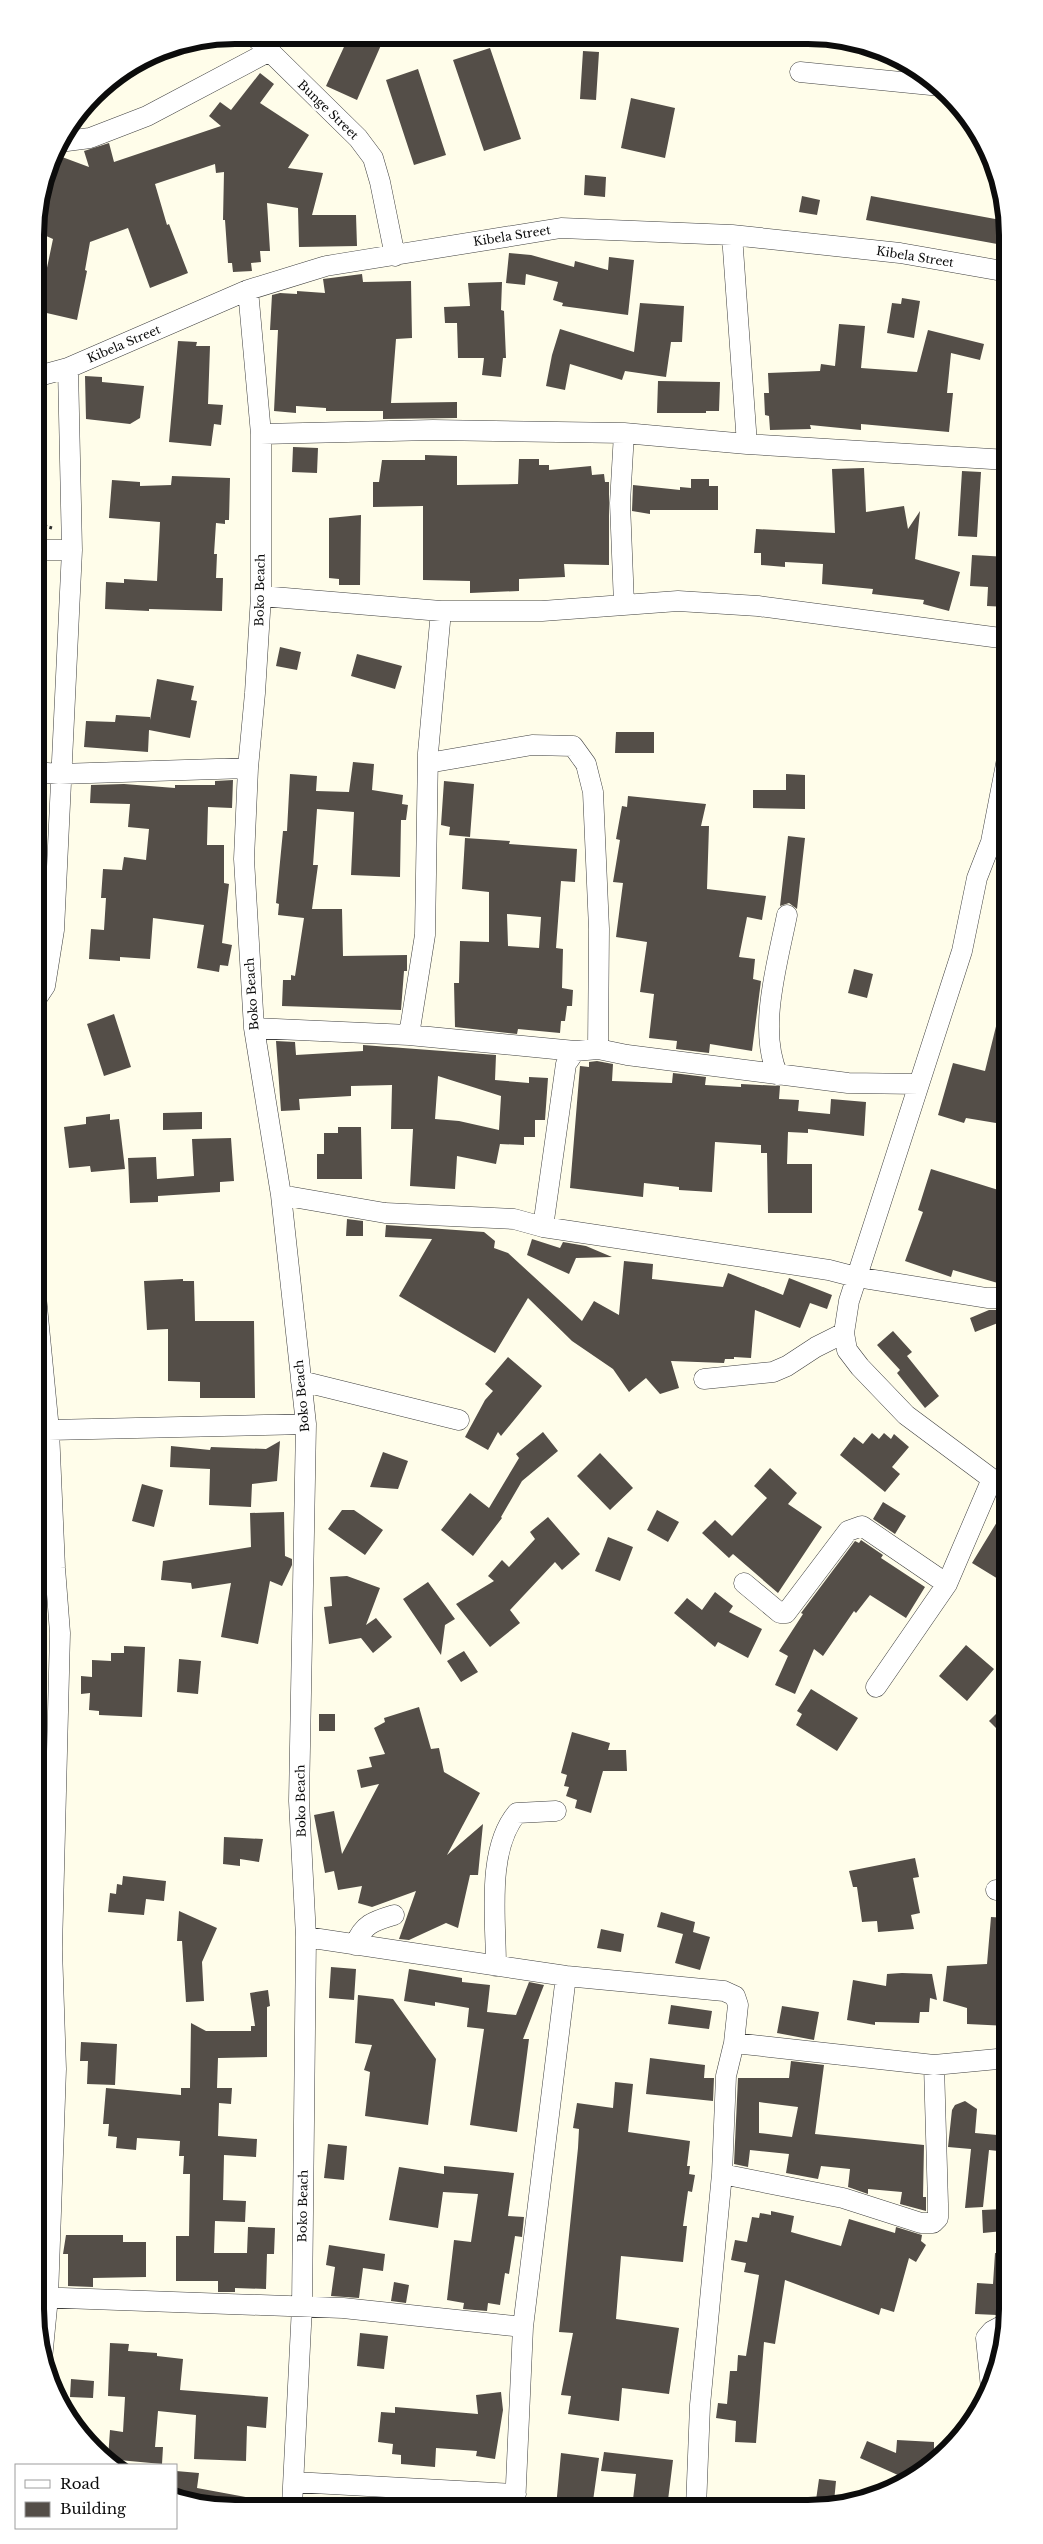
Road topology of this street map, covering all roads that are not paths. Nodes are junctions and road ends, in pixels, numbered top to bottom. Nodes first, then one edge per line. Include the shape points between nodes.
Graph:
1 (261, 44) edge
2 (268, 52) junction
3 (800, 72) dead end
4 (926, 84) edge
5 (68, 141) edge
6 (732, 235) junction
7 (395, 256) junction
8 (999, 270) edge
9 (248, 290) junction
10 (68, 368) junction
11 (44, 375) edge
12 (624, 433) junction
13 (261, 434) junction
14 (747, 444) junction
15 (999, 459) edge
16 (44, 550) edge
17 (72, 550) junction
18 (261, 596) junction
19 (624, 604) junction
20 (441, 611) junction
21 (999, 638) edge
22 (428, 763) junction
23 (248, 768) junction
24 (44, 773) edge
25 (60, 774) junction
26 (999, 845) edge
27 (787, 915) dead end
28 (44, 988) edge
29 (254, 1028) junction
30 (409, 1035) junction
31 (598, 1049) junction
32 (575, 1051) junction
33 (778, 1075) junction
34 (918, 1084) junction
35 (281, 1195) junction
36 (543, 1227) junction
37 (856, 1277) junction
38 (999, 1298) edge
39 (844, 1333) junction
40 (44, 1379) edge
41 (704, 1379) dead end
42 (301, 1381) junction
43 (458, 1420) dead end
44 (306, 1424) junction
45 (49, 1430) junction
46 (999, 1482) edge
47 (999, 1485) edge
48 (744, 1583) dead end
49 (947, 1584) junction
50 (876, 1687) dead end
51 (556, 1811) dead end
52 (394, 1914) dead end
53 (306, 1937) junction
54 (355, 1944) junction
55 (496, 1966) junction
56 (566, 1976) junction
57 (734, 2042) junction
58 (999, 2059) edge
59 (934, 2065) junction
60 (44, 2068) edge
61 (56, 2069) junction
62 (722, 2174) junction
63 (44, 2264) edge
64 (44, 2297) edge
65 (302, 2306) junction
66 (523, 2327) junction
67 (999, 2328) edge
68 (989, 2370) edge
69 (294, 2482) junction
70 (292, 2500) edge
71 (504, 2500) edge
72 (516, 2500) edge
73 (696, 2500) edge

1 - 2 street, Bunge Street
2 - 5 street via 147,116 90,138
2 - 7 street, Bunge Street via 358,138 373,158
3 - 4 street
6 - 7 street, Kibela Street via 562,228
6 - 8 street, Kibela Street via 900,253
6 - 14 street
7 - 9 street, Kibela Street via 326,266
9 - 10 street, Kibela Street
9 - 13 street, Boko Beach
10 - 11 street, Kibela Street
10 - 17 street
12 - 13 street via 433,430
12 - 14 street
12 - 19 street via 620,503
13 - 18 street, Boko Beach
14 - 15 street
16 - 17 street
17 - 25 street
18 - 20 street
18 - 23 street, Boko Beach
19 - 20 street via 542,611
19 - 21 street via 678,601 758,606
20 - 22 street
22 - 30 street via 425,936
22 - 31 street via 532,745 574,746 586,764 592,792 597,877
23 - 25 street
23 - 29 street, Boko Beach via 244,859
24 - 25 street
25 - 28 street via 54,930
26 - 34 street via 977,878 962,951
27 - 33 street via 769,1033 770,1050
29 - 30 street
29 - 35 street, Boko Beach
30 - 32 street
31 - 32 street
31 - 33 street
32 - 36 street via 566,1064
33 - 34 street via 848,1083
34 - 37 street
35 - 36 street via 385,1213 514,1219
35 - 42 street, Boko Beach
36 - 37 street via 829,1270
37 - 38 street
37 - 39 street
39 - 41 street via 773,1372
39 - 46 street via 852,1356 906,1415
40 - 45 street
42 - 43 street
42 - 44 street, Boko Beach
44 - 45 street
44 - 53 street, Boko Beach via 299,1801
45 - 61 street via 60,1633 52,1949
47 - 49 street
48 - 49 street via 780,1613 786,1613 848,1530 862,1526
49 - 50 street
51 - 55 street via 517,1813 503,1834 496,1860
52 - 54 street via 370,1922
53 - 54 street
53 - 65 street, Boko Beach
54 - 55 street
55 - 56 street
56 - 57 street via 730,1993 738,2005
56 - 66 street
57 - 59 street
57 - 62 street via 726,2076
58 - 59 street
59 - 62 street via 938,2218 933,2223 920,2223 843,2198
60 - 61 street
61 - 63 street
62 - 73 street via 700,2405
64 - 65 street
65 - 66 street
65 - 69 street, Boko Beach
66 - 72 street
67 - 68 street via 986,2338
69 - 70 street, Boko Beach
69 - 71 street

